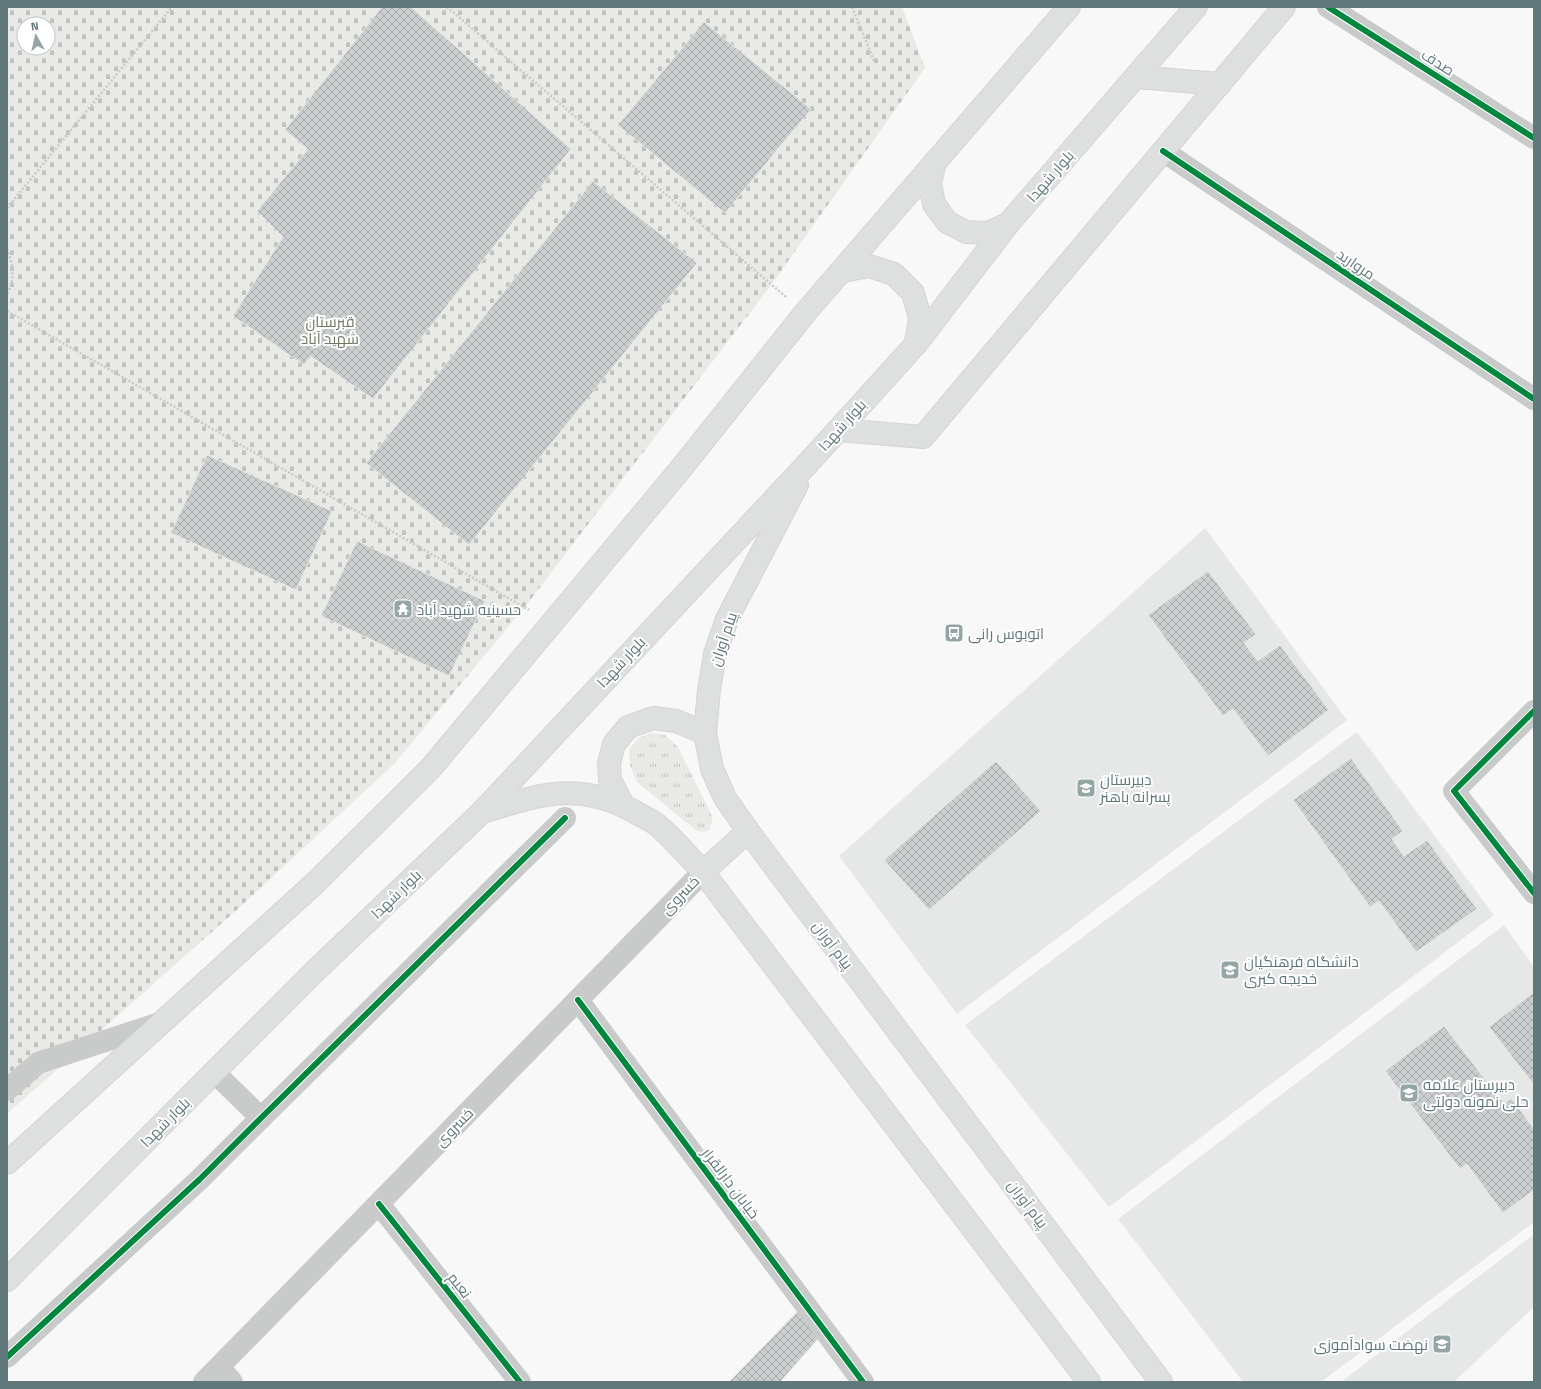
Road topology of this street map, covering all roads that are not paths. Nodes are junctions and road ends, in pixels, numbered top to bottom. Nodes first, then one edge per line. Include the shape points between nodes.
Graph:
1 (1070, 7) edge
2 (1196, 7) edge
3 (1284, 7) edge
4 (1328, 7) edge
5 (1136, 77) junction
6 (1220, 84) junction
7 (1534, 138) edge
8 (1163, 151) junction
9 (935, 162) junction
10 (1008, 224) junction
11 (843, 270) junction
12 (916, 344) junction
13 (1534, 399) edge
14 (838, 430) junction
15 (810, 461) junction
16 (1534, 711) edge
17 (705, 733) junction
18 (623, 806) junction
19 (482, 812) junction
20 (565, 818) dead end
21 (748, 831) junction
22 (704, 872) junction
23 (1534, 893) edge
24 (578, 1000) junction
25 (163, 1022) junction
26 (214, 1072) junction
27 (7, 1090) edge
28 (261, 1118) junction
29 (7, 1163) edge
30 (379, 1204) junction
31 (7, 1280) edge
32 (7, 1357) edge
33 (226, 1374) edge
34 (204, 1382) edge
35 (520, 1382) edge
36 (863, 1382) edge
37 (1089, 1382) edge
38 (1161, 1382) edge

1 - 9 main road
2 - 5 main road, بلوار شهدا
3 - 6 main road
4 - 7 street, صدف
5 - 6 main road
5 - 10 main road, بلوار شهدا
6 - 8 main road
8 - 13 street, مروارید
8 - 14 main road via 923,437
9 - 10 main road via 930,183 934,204 947,222 966,232 988,233
9 - 11 main road
10 - 12 main road, بلوار شهدا
11 - 12 main road via 869,266 888,272 894,274 913,293 920,318
11 - 25 main road via 430,769 314,884
12 - 14 main road, بلوار شهدا
14 - 15 main road, بلوار شهدا
15 - 17 main road, پیام آوران via 727,619 715,654
15 - 19 main road, بلوار شهدا
16 - 23 street via 1454,792
17 - 18 main road via 676,721 653,718 628,727 614,744 609,763 610,780
17 - 21 main road, پیام آوران via 712,769 725,798
18 - 19 main road via 586,794 562,792
18 - 22 main road via 655,824
19 - 26 main road, بلوار شهدا via 313,973
20 - 28 street
21 - 22 main road
21 - 38 main road, پیام آوران
22 - 24 street, خسروی
22 - 37 main road
24 - 30 street, خسروی
24 - 36 street, خیابان دارالقرار
25 - 27 street via 38,1063
25 - 29 main road
26 - 28 street
26 - 31 main road, بلوار شهدا
28 - 32 street via 200,1179
30 - 33 street, خسروی
30 - 35 street, نعیم
33 - 34 street, خسروی

